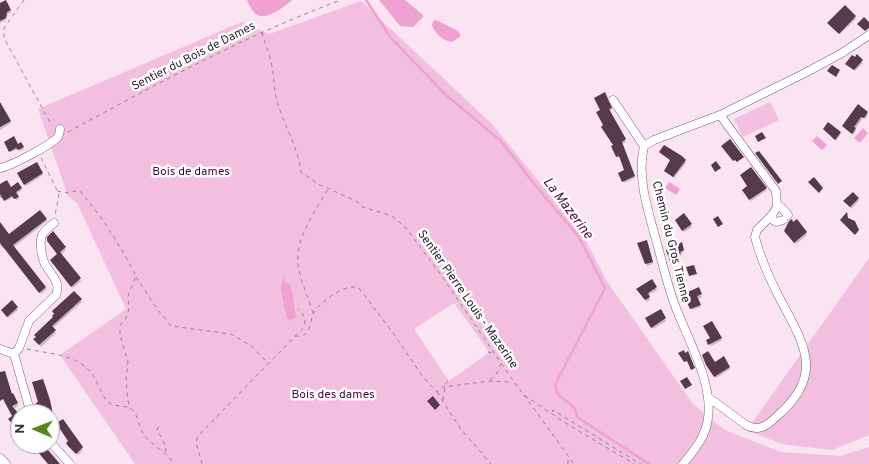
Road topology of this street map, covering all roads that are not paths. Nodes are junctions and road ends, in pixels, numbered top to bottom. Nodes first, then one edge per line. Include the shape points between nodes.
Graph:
1 (869, 35) edge
2 (613, 100) dead end
3 (720, 116) junction
4 (59, 133) road end
5 (644, 146) junction
6 (0, 168) edge
7 (777, 207) junction
8 (772, 215) junction
9 (54, 223) road end
10 (0, 349) edge
11 (17, 351) junction
12 (708, 397) junction
13 (29, 404) edge
14 (60, 453) edge
15 (0, 459) edge
16 (5, 464) edge
17 (70, 464) edge
18 (683, 464) edge

1 - 3 street via 820,65
2 - 5 street
3 - 5 street
3 - 7 street via 776,191
4 - 6 street via 38,151
5 - 12 street, Chemin du Gros Tienne via 642,177 660,254
7 - 8 street
7 - 8 street via 782,207 785,218 776,222
8 - 12 street via 757,230 755,237 799,335 806,356 804,382 791,403 768,425 759,428 746,425
9 - 11 street via 41,239 44,264 58,283 59,290 29,321
10 - 11 street
11 - 13 street
12 - 18 street, Chemin du Gros Tienne via 705,432
14 - 17 street
15 - 16 main road

